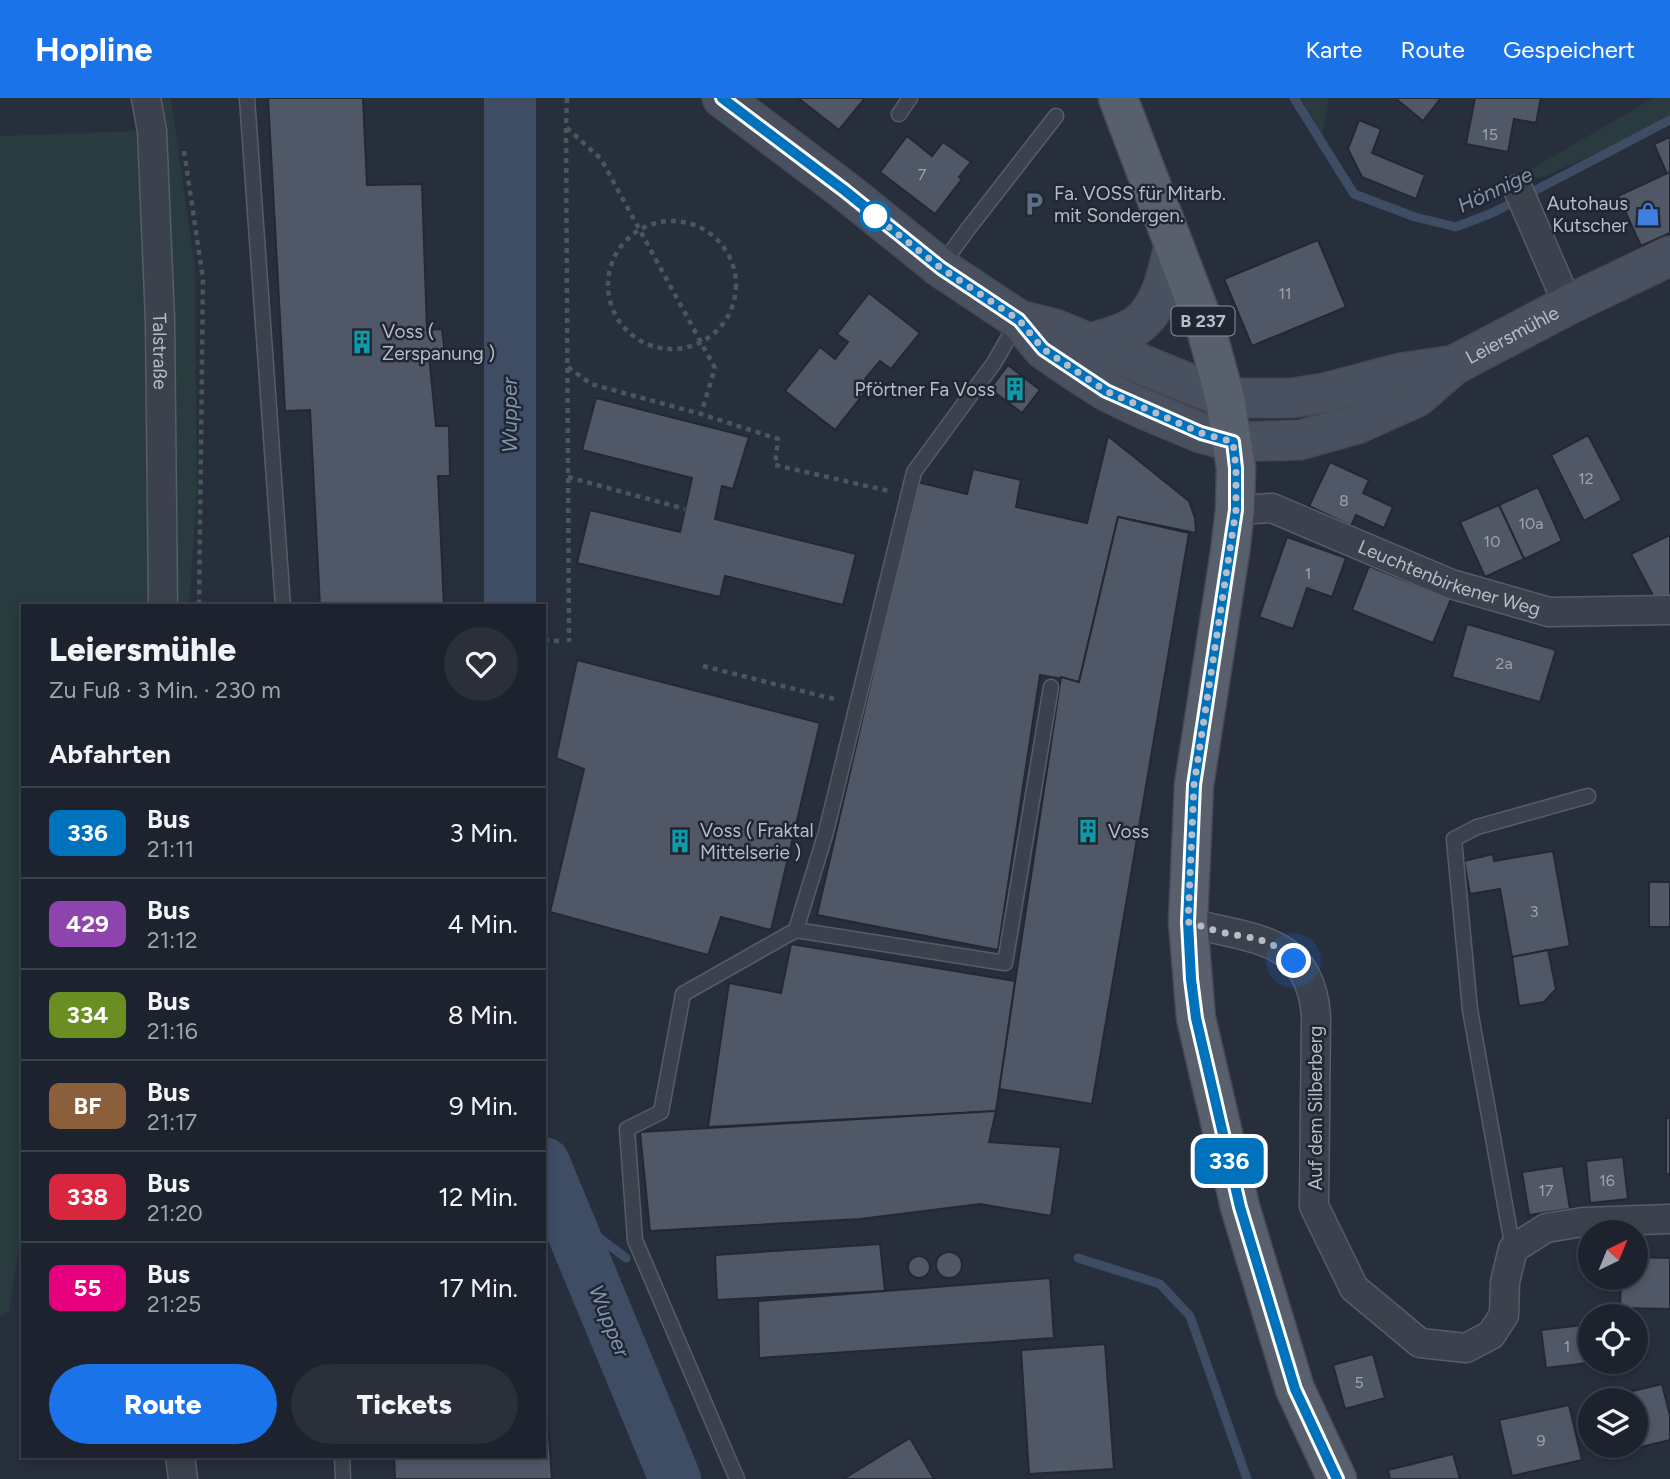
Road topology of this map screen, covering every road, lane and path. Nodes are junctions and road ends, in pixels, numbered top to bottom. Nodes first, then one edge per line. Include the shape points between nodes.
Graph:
1 (146, 98) edge
2 (247, 98) edge
3 (567, 98) edge
4 (722, 98) edge
5 (910, 98) edge
6 (1118, 98) edge
7 (899, 114) dead end
8 (1056, 116) dead end
9 (566, 127) junction
10 (183, 143) dead end
11 (1523, 200) dead end
12 (640, 227) junction
13 (1174, 246) junction
14 (1670, 256) edge
15 (941, 268) junction
16 (1568, 305) junction
17 (1019, 320) junction
18 (701, 342) junction
19 (1088, 344) junction
20 (1454, 365) junction
21 (567, 366) junction
22 (1225, 398) junction
23 (701, 414) junction
24 (1233, 442) junction
25 (568, 477) junction
26 (909, 495) junction
27 (685, 509) dead end
28 (1236, 510) junction
29 (163, 604) edge
30 (199, 604) edge
31 (283, 604) edge
32 (1670, 610) edge
33 (546, 640) edge
34 (559, 641) dead end
35 (569, 642) dead end
36 (703, 666) dead end
37 (1051, 687) dead end
38 (858, 705) junction
39 (1588, 796) dead end
40 (1188, 922) junction
41 (796, 930) junction
42 (1670, 1219) edge
43 (1513, 1250) junction
44 (180, 1458) edge
45 (342, 1458) edge
46 (183, 1479) edge
47 (343, 1479) edge
48 (737, 1479) edge
49 (1337, 1479) edge

1 - 29 street, Talstraße via 152,131 160,320
2 - 31 lane
3 - 9 path
4 - 15 main road, Leiersmühle
5 - 7 lane
6 - 13 main road, B 237
8 - 15 lane
9 - 12 path via 601,159
9 - 21 path
10 - 30 path via 203,279
11 - 16 street, Leiersmühle
12 - 18 path
12 - 18 path via 617,250 608,272 614,314 627,332 644,344 666,349
12 - 18 path via 669,220 691,223 715,237 728,252 736,274 736,293 730,313 717,331
13 - 19 main road via 1163,287 1151,310 1136,326
13 - 22 main road, B 237 via 1206,329
14 - 16 main road, Leiersmühle
15 - 17 main road, Leiersmühle
16 - 20 main road, Leiersmühle
17 - 19 main road, Leiersmühle
17 - 24 main road, Leiersmühle via 1043,349 1106,391 1201,433
17 - 26 lane via 994,363 914,472
18 - 23 path via 715,368
19 - 22 main road, Leiersmühle
20 - 22 main road, Leiersmühle via 1292,398
20 - 24 main road, Leiersmühle via 1417,397 1357,424 1300,440
21 - 23 path via 591,384
21 - 25 path
22 - 24 main road, B 237
23 - 26 path via 778,439 775,465
24 - 28 main road, B 237
25 - 27 path
25 - 35 path
26 - 38 lane
28 - 32 street, Leuchtenbirkener Weg via 1272,508 1451,584 1549,612
28 - 40 main road, B 237 via 1194,785
33 - 34 path
36 - 38 path
37 - 41 lane via 1005,963
38 - 41 lane
39 - 43 lane via 1478,827 1454,839 1470,1010
40 - 43 street, Auf dem Silberberg via 1273,944 1294,961 1310,985 1316,1016 1314,1206 1354,1289 1420,1342 1466,1349 1491,1335 1504,1315 1504,1282
40 - 49 main road, B 237 via 1196,1018 1240,1207 1295,1389
41 - 48 lane via 683,994 661,1112 627,1129 635,1240
42 - 43 street via 1546,1228
44 - 46 street
45 - 47 lane

